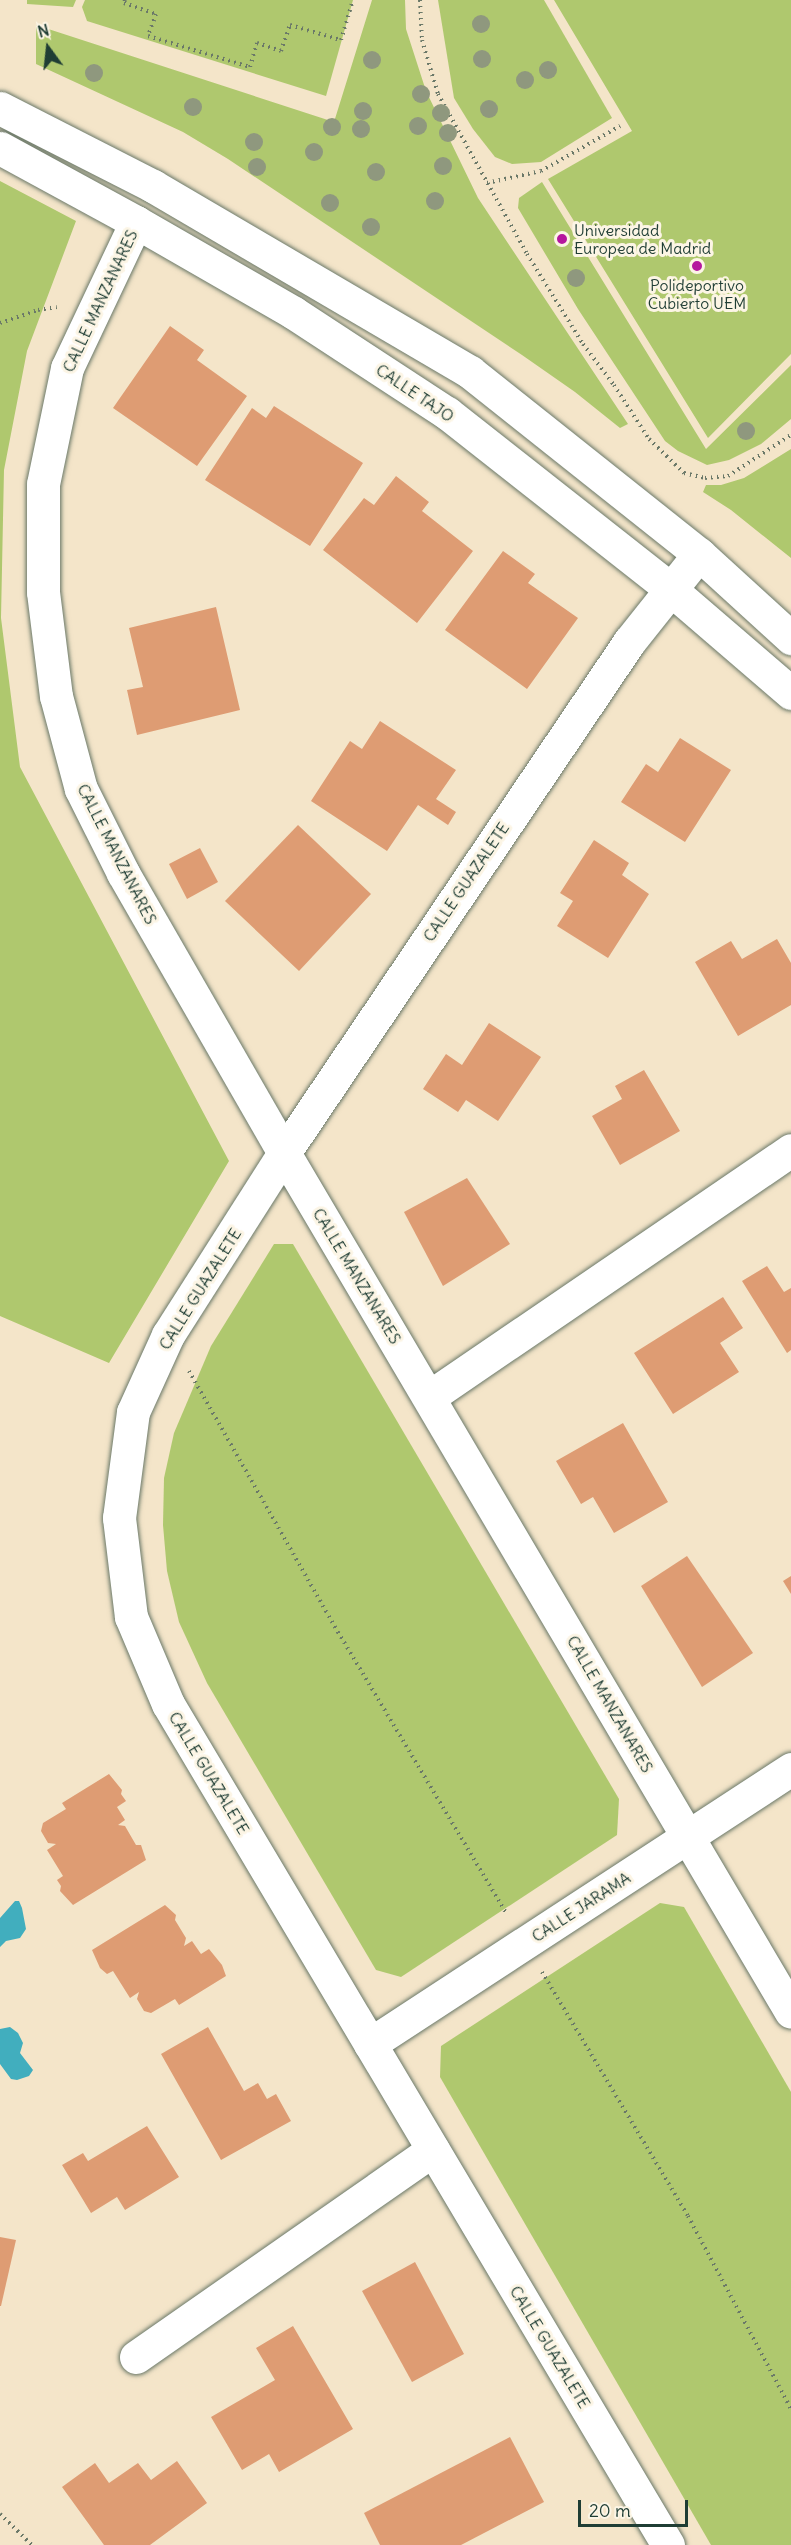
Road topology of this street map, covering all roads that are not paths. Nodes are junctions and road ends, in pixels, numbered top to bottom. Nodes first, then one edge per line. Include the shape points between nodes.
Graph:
1 (0, 108) edge
2 (0, 148) edge
3 (136, 222) junction
4 (699, 554) junction
5 (669, 588) junction
6 (791, 638) edge
7 (791, 693) edge
8 (791, 1150) edge
9 (284, 1153) junction
10 (429, 1397) junction
11 (791, 1769) edge
12 (689, 1837) junction
13 (791, 2012) edge
14 (370, 2044) junction
15 (433, 2150) junction
16 (136, 2357) dead end
17 (668, 2545) edge

1 - 4 street via 153,186 470,372
2 - 3 street, CALLE TAJO
3 - 5 street, CALLE TAJO via 294,313 447,413
3 - 9 street, CALLE MANZANARES via 67,368 43,484 43,592 56,696 81,789 118,863
4 - 5 street, CALLE GUAZALETE
4 - 6 street
5 - 7 street, CALLE TAJO
5 - 9 street, CALLE GUAZALETE
8 - 10 street
9 - 10 street, CALLE MANZANARES
9 - 14 street, CALLE GUAZALETE via 168,1335 133,1412 119,1518 131,1617 168,1704
10 - 12 street, CALLE MANZANARES
11 - 12 street, CALLE JARAMA
12 - 13 street, CALLE MANZANARES
12 - 14 street, CALLE JARAMA
14 - 15 street, CALLE GUAZALETE
15 - 16 street
15 - 17 street, CALLE GUAZALETE

